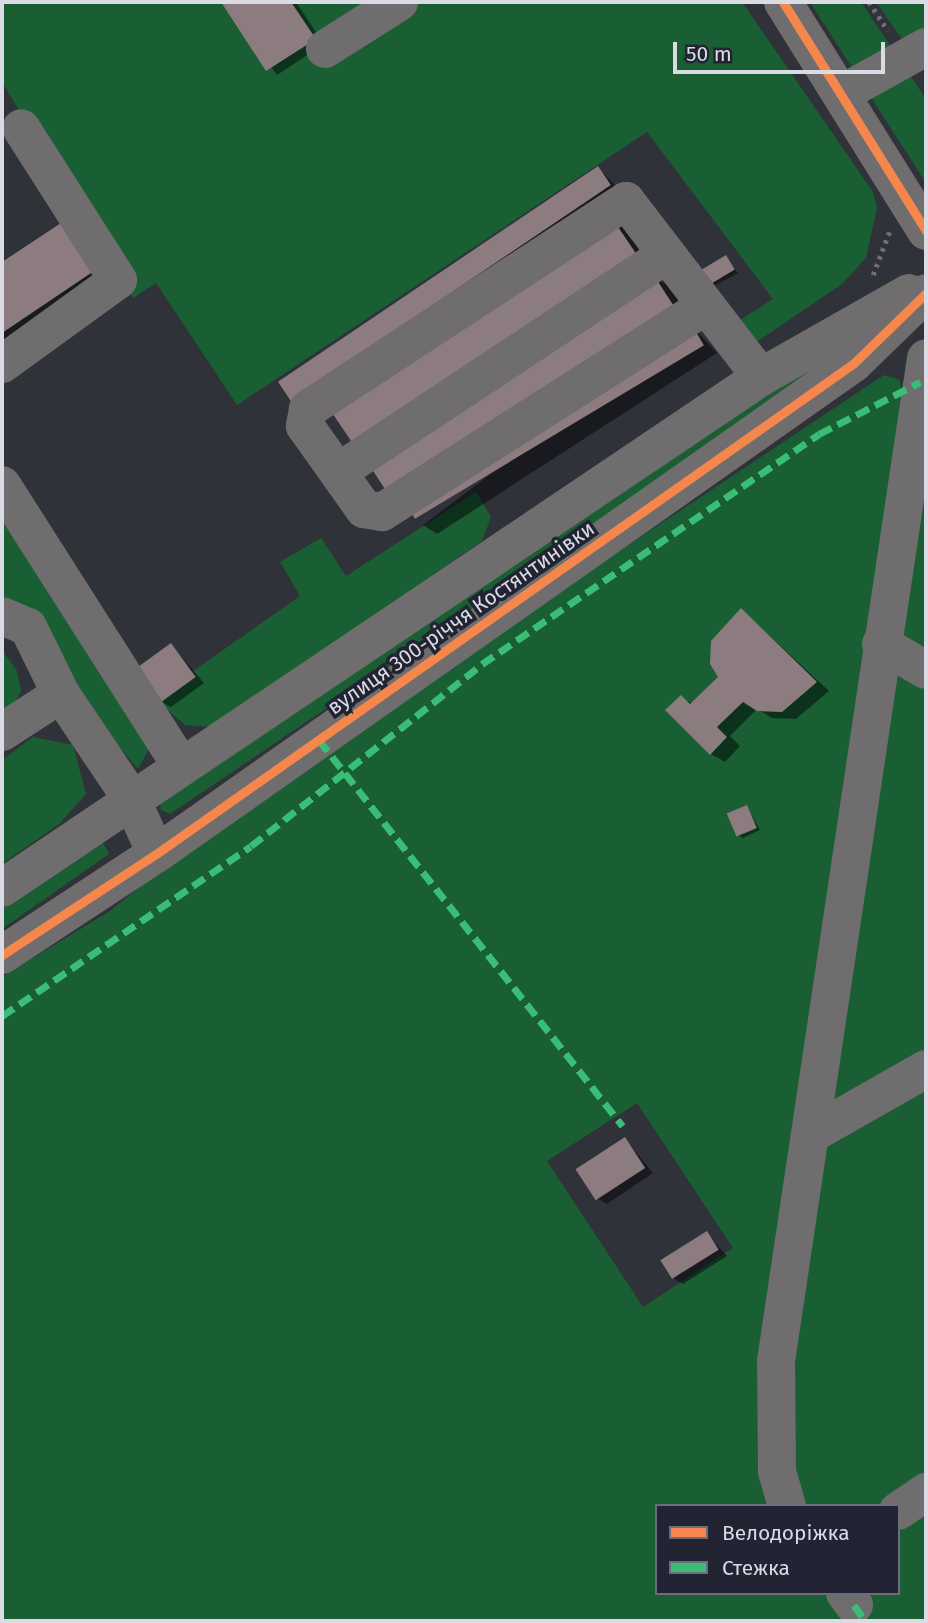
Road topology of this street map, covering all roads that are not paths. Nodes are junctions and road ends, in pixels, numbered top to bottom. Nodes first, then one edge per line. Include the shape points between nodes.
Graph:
1 (398, 2) edge
2 (783, 2) edge
3 (926, 47) edge
4 (325, 49) dead end
5 (843, 93) junction
6 (21, 128) dead end
7 (922, 222) edge
8 (666, 255) junction
9 (926, 284) edge
10 (926, 293) edge
11 (704, 307) junction
12 (926, 358) edge
13 (2, 364) edge
14 (761, 377) junction
15 (338, 472) junction
16 (2, 485) edge
17 (2, 616) edge
18 (881, 644) junction
19 (926, 670) edge
20 (61, 694) junction
21 (2, 732) edge
22 (181, 766) junction
23 (131, 798) junction
24 (156, 855) junction
25 (2, 888) edge
26 (2, 955) edge
27 (926, 1069) edge
28 (816, 1132) junction
29 (926, 1492) edge
30 (786, 1504) edge
31 (900, 1510) edge

1 - 4 street
2 - 5 street
3 - 5 street
5 - 7 street
6 - 13 street via 118,281
8 - 11 street
8 - 15 street
8 - 15 street via 625,201 342,387 303,416
9 - 14 street, вулиця 300-річчя Костянтинівки
10 - 24 street, вулиця 300-річчя Костянтинівки via 854,363
11 - 14 street
11 - 15 street via 382,512 364,509
12 - 18 street
14 - 22 street, вулиця 300-річчя Костянтинівки
16 - 22 street
17 - 20 street via 28,628
18 - 19 street
18 - 28 street
20 - 21 street
20 - 23 street
22 - 23 street, вулиця 300-річчя Костянтинівки
23 - 24 street
23 - 25 street, вулиця 300-річчя Костянтинівки
24 - 26 street, вулиця 300-річчя Костянтинівки
27 - 28 street
28 - 30 street via 776,1361 777,1471
29 - 31 street

